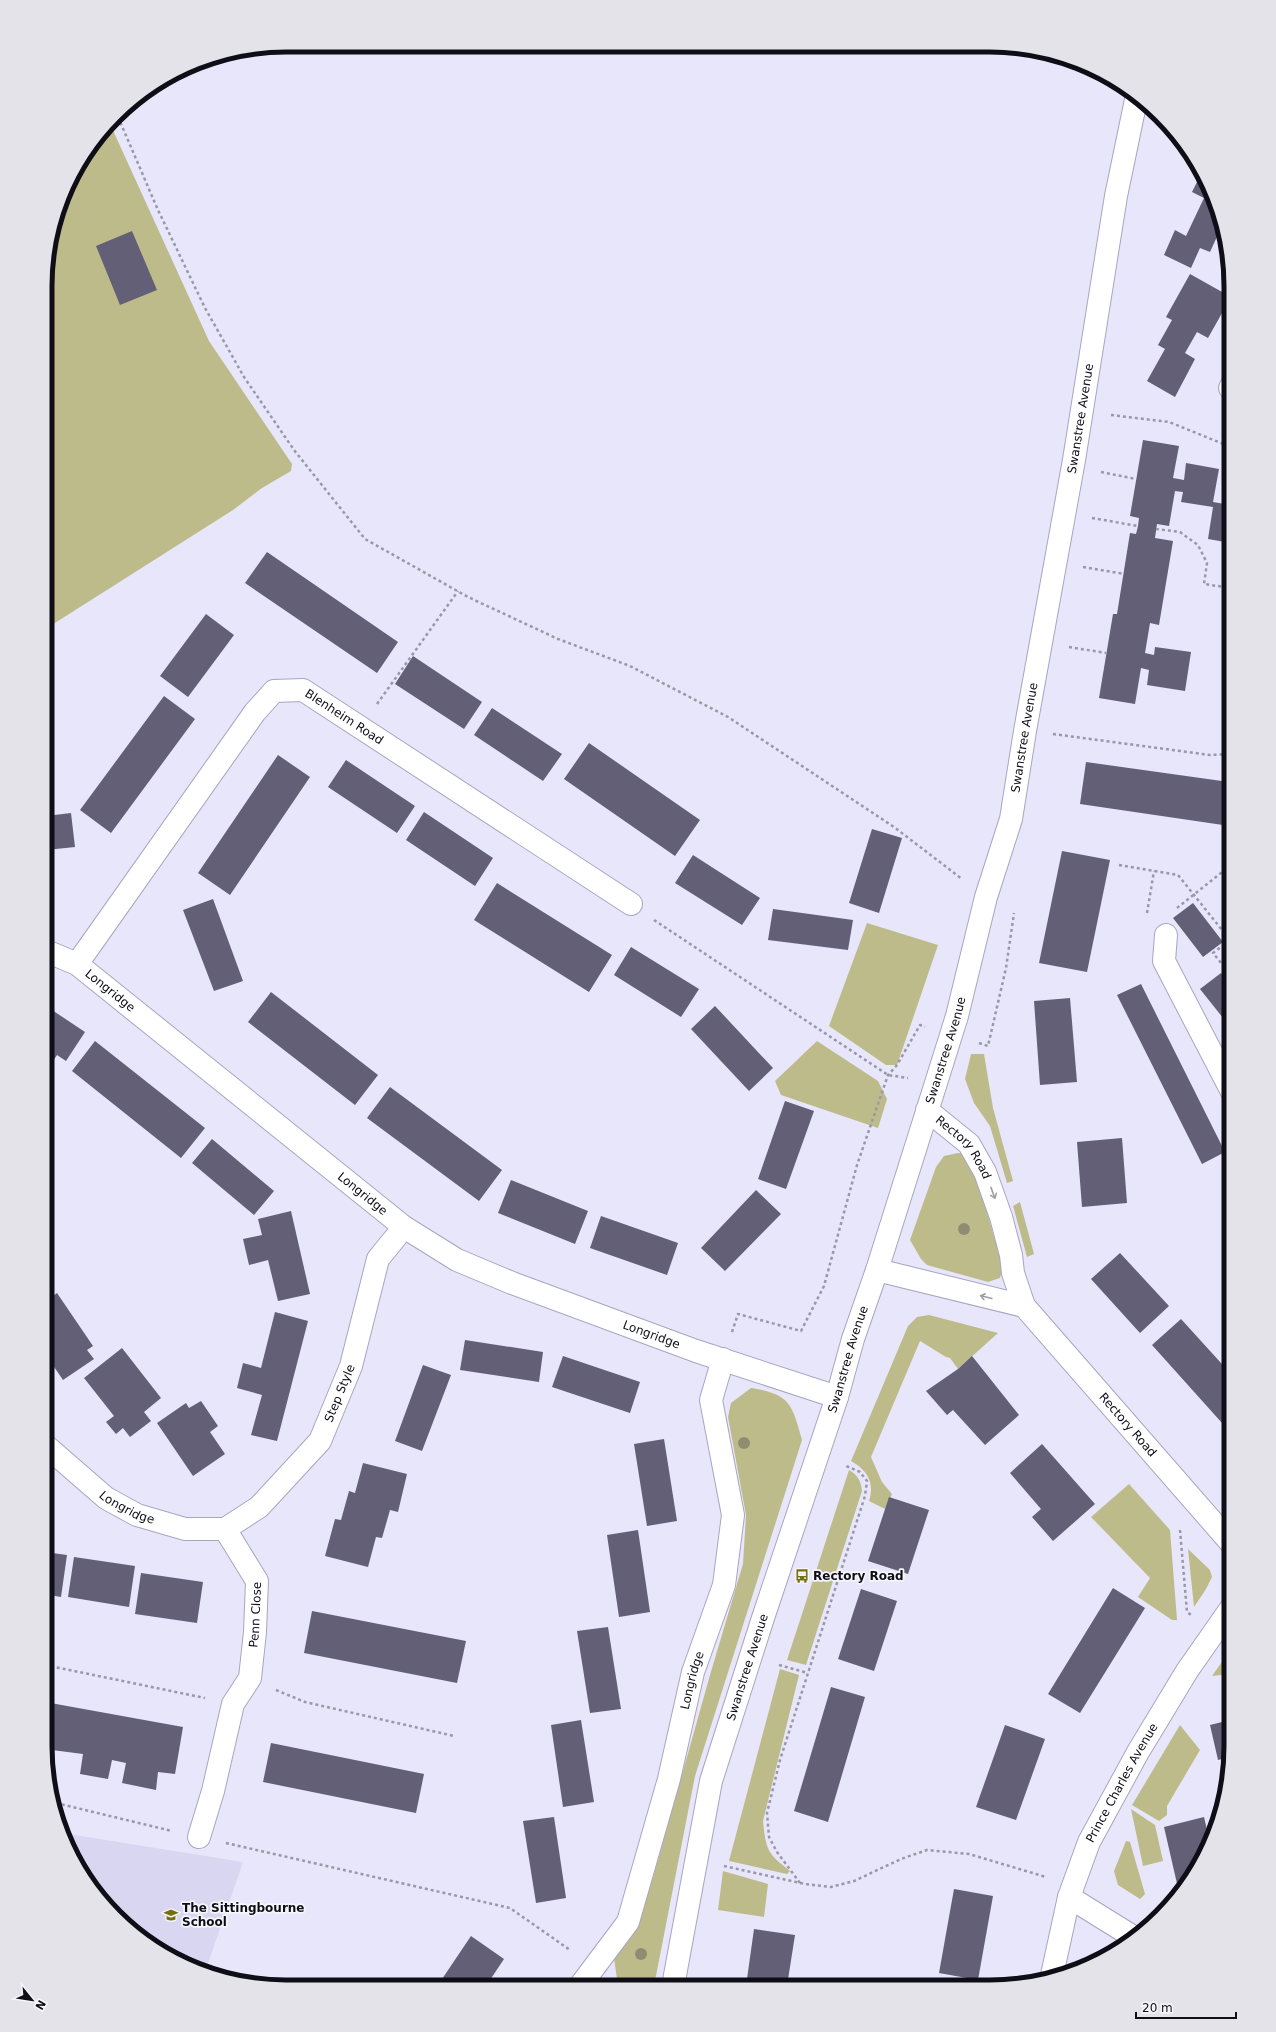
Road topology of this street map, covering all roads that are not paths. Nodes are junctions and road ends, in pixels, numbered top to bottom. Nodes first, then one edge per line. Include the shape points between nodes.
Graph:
1 (1135, 103) edge
2 (631, 904) road end
3 (1167, 926) road end
4 (52, 954) edge
5 (77, 964) junction
6 (1224, 1077) edge
7 (927, 1110) junction
8 (404, 1227) junction
9 (877, 1270) junction
10 (1024, 1306) junction
11 (723, 1359) junction
12 (837, 1396) junction
13 (52, 1458) edge
14 (225, 1529) junction
15 (1224, 1536) edge
16 (1224, 1617) edge
17 (199, 1837) road end
18 (1071, 1891) junction
19 (1129, 1934) edge
20 (1053, 1971) edge
21 (585, 1980) edge
22 (674, 1980) edge

1 - 7 street, Swanstree Avenue via 1116,196 1074,460 1011,819 986,897 957,1016
2 - 5 street, Blenheim Road via 303,690 274,691 255,712
3 - 6 street via 1164,961
4 - 5 street, Longridge
5 - 8 street, Longridge
7 - 9 street, Swanstree Avenue
7 -> 10 street, Rectory Road via 969,1144 985,1172 1001,1217 1013,1273
8 - 11 street, Longridge via 457,1260
8 - 14 street, Step Style via 378,1259 351,1366 320,1441 259,1507
10 -> 9 street
9 - 12 street, Swanstree Avenue
10 - 15 street, Rectory Road
11 - 12 street, Longridge
11 - 21 street, Longridge via 711,1400 733,1515 724,1585 693,1672 669,1779 628,1922
12 - 22 street, Swanstree Avenue via 711,1781
13 - 14 street, Longridge via 106,1498 137,1514 185,1529
14 - 17 street, Penn Close via 257,1581 255,1632 250,1678 233,1704 213,1791
16 - 18 street, Prince Charles Avenue via 1187,1670 1113,1797 1089,1842
18 - 19 street
18 - 20 street, Prince Charles Avenue

